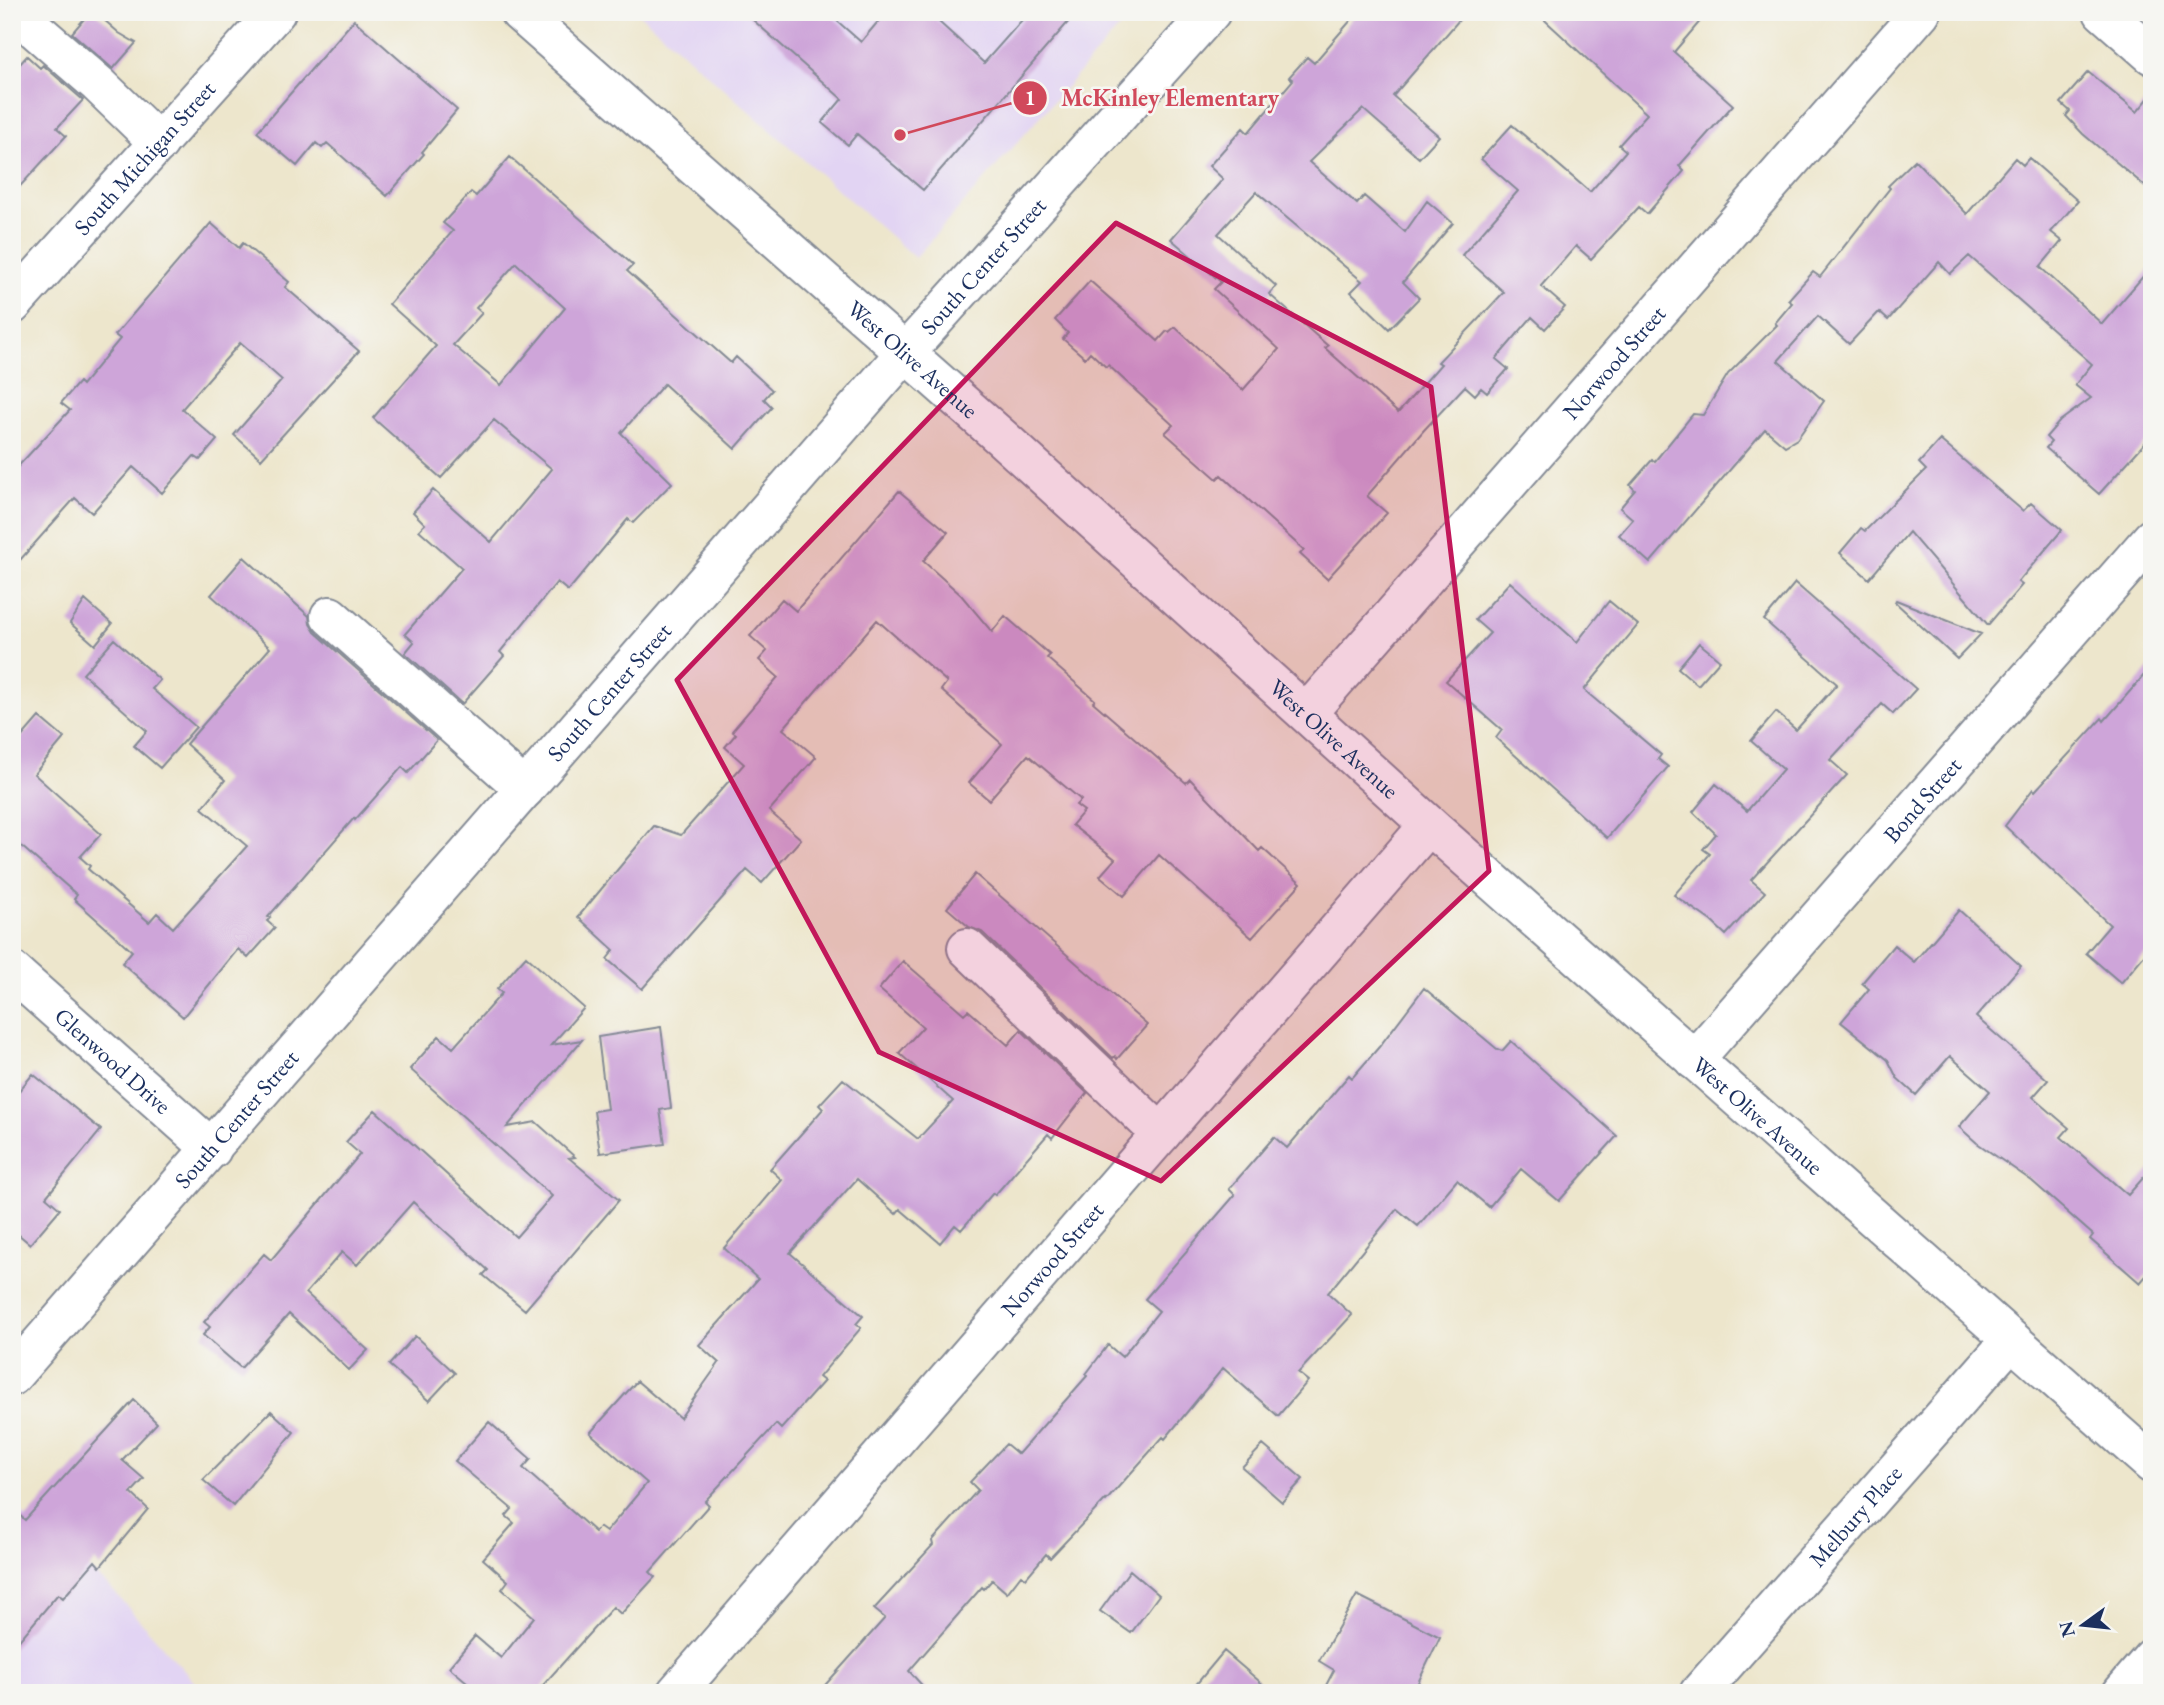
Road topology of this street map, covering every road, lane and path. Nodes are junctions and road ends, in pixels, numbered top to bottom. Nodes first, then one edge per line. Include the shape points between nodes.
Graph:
1 (15, 12) edge
2 (276, 12) edge
3 (519, 12) edge
4 (1211, 12) edge
5 (1921, 12) edge
6 (2104, 12) edge
7 (2152, 55) edge
8 (159, 143) junction
9 (12, 305) edge
10 (905, 353) junction
11 (2152, 538) edge
12 (330, 616) dead end
13 (1307, 713) junction
14 (525, 789) junction
15 (1429, 825) junction
16 (967, 948) dead end
17 (12, 971) edge
18 (1694, 1060) junction
19 (1161, 1134) junction
20 (212, 1149) junction
21 (2011, 1340) junction
22 (12, 1376) edge
23 (2152, 1464) edge
24 (2152, 1658) edge
25 (676, 1693) edge
26 (1699, 1693) edge
27 (2122, 1693) edge

1 - 8 street
2 - 8 street, South Michigan Street
3 - 10 street, West Olive Avenue
4 - 10 street, South Center Street
5 - 13 street, Norwood Street
6 - 7 street
8 - 9 street, South Michigan Street
10 - 13 street, West Olive Avenue
10 - 14 street, South Center Street
11 - 18 street, Bond Street
12 - 14 street
13 - 15 street, West Olive Avenue
14 - 20 street, South Center Street
15 - 18 street, West Olive Avenue
15 - 19 street, Norwood Street
16 - 19 street
17 - 20 street, Glenwood Drive
18 - 21 street, West Olive Avenue
19 - 25 street, Norwood Street
20 - 22 street, South Center Street
21 - 23 street, West Olive Avenue
21 - 26 street, Melbury Place
24 - 27 street

